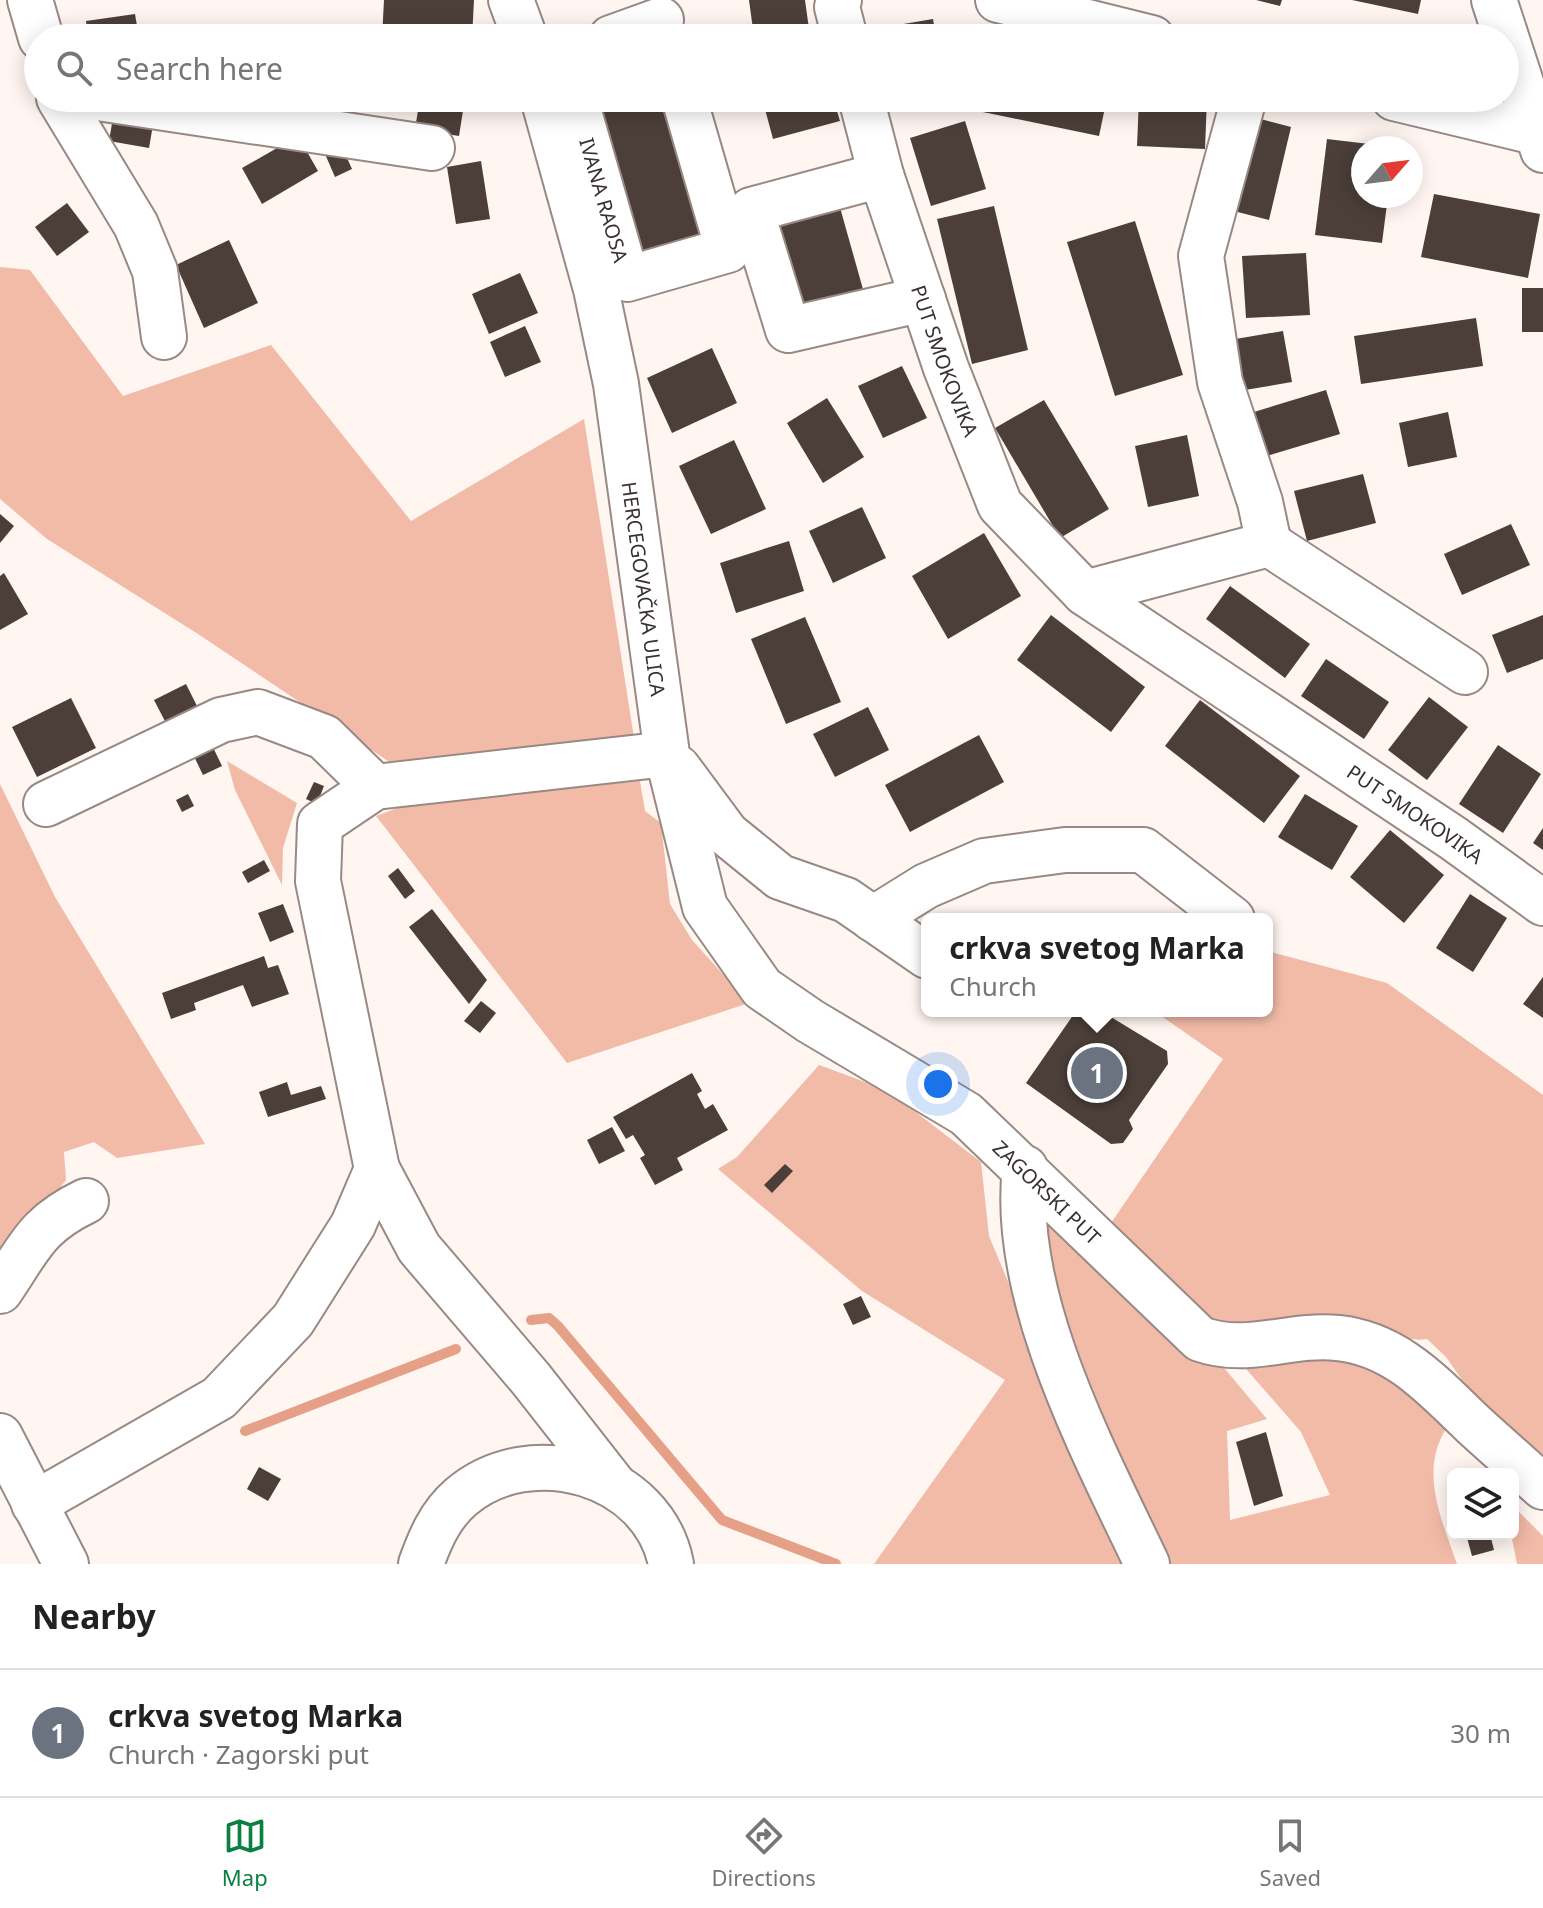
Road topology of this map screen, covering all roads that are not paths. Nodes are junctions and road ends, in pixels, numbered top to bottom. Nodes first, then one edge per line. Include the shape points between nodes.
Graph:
1 (30, 0) edge
2 (511, 0) edge
3 (839, 0) edge
4 (998, 0) edge
5 (1494, 0) edge
6 (37, 24) edge
7 (520, 24) edge
8 (841, 24) edge
9 (1095, 24) edge
10 (1502, 24) edge
11 (1519, 74) edge
12 (83, 112) edge
13 (166, 112) edge
14 (547, 112) edge
15 (579, 112) edge
16 (688, 112) edge
17 (865, 112) edge
18 (1240, 112) edge
19 (1444, 112) edge
20 (1541, 139) edge
21 (432, 148) dead end
22 (881, 175) junction
23 (923, 299) junction
24 (164, 337) dead end
25 (1269, 544) junction
26 (1085, 593) junction
27 (1465, 672) dead end
28 (667, 754) junction
29 (375, 787) junction
30 (46, 804) dead end
31 (1543, 903) edge
32 (1224, 913) edge
33 (873, 919) junction
34 (921, 952) edge
35 (1025, 1168) junction
36 (377, 1169) junction
37 (86, 1201) dead end
38 (0, 1291) edge
39 (531, 1379) junction
40 (0, 1436) edge
41 (499, 1475) junction
42 (614, 1485) junction
43 (1543, 1487) edge
44 (34, 1504) junction
45 (66, 1564) edge
46 (421, 1564) edge
47 (671, 1564) edge
48 (1147, 1564) edge

1 - 6 street
2 - 7 street
3 - 8 street
4 - 9 street
5 - 10 street
11 - 20 street
12 - 24 street via 155,271
13 - 21 street
14 - 28 street, HERCEGOVAČKA ULICA via 596,289 616,384
15 - 16 street, IVANA RAOSA via 627,279 728,250
17 - 22 street, PUT SMOKOVIKA
18 - 25 street via 1201,256 1220,382
19 - 20 street
22 - 23 street, PUT SMOKOVIKA
22 - 23 street via 751,210 788,330
23 - 26 street, PUT SMOKOVIKA via 1000,505
25 - 26 street
25 - 27 street
26 - 31 street, PUT SMOKOVIKA
28 - 29 street
28 - 33 street, HERCEGOVAČKA ULICA via 727,834 780,877 846,900
28 - 35 street, ZAGORSKI PUT via 705,907 762,988 966,1114
29 - 30 street via 324,737 258,712 221,720
29 - 36 street via 320,824 318,881
32 - 33 street via 1143,850 1065,850 984,861 926,886
33 - 34 street, HERCEGOVAČKA ULICA
35 - 43 street, ZAGORSKI PUT via 1200,1339 1235,1348 1286,1338 1339,1338 1379,1348 1410,1365
35 - 48 street via 1021,1203 1049,1340
36 - 39 street via 419,1248
36 - 44 street via 353,1225 293,1320 219,1398
37 - 38 street via 55,1216 33,1239
39 - 41 street via 534,1417 524,1447
39 - 42 street
40 - 44 street
41 - 42 street via 537,1466 577,1469
41 - 46 street via 461,1497 433,1531
42 - 47 street via 647,1513
44 - 45 street

